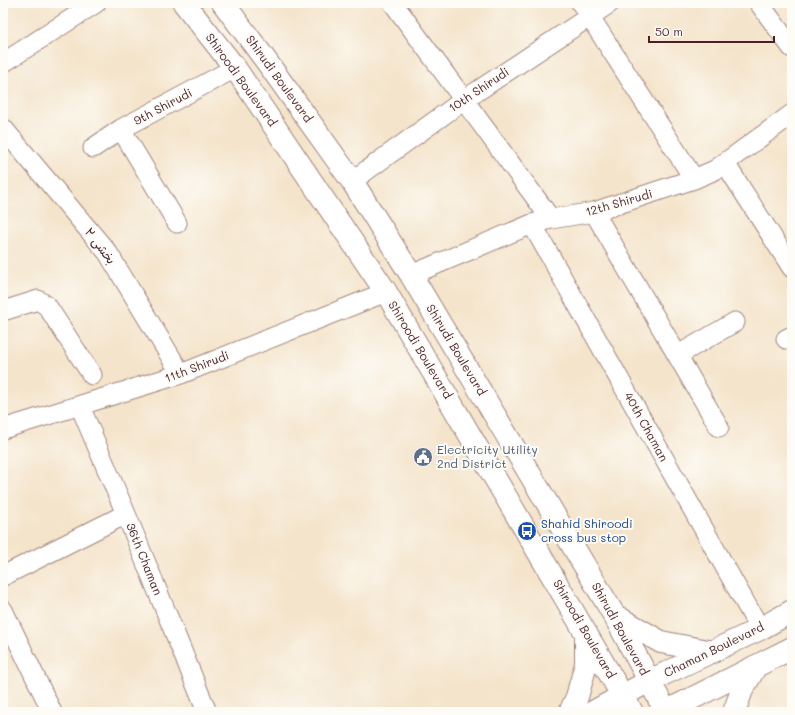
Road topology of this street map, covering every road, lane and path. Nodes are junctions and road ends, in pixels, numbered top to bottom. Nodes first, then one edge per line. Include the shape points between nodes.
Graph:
1 (96, 3) edge
2 (184, 3) edge
3 (223, 3) edge
4 (393, 3) edge
5 (610, 3) edge
6 (759, 3) edge
7 (586, 10) edge
8 (792, 48) edge
9 (3, 62) edge
10 (234, 68) junction
11 (464, 100) junction
12 (792, 114) edge
13 (3, 128) edge
14 (121, 129) junction
15 (93, 148) dead end
16 (725, 163) junction
17 (694, 179) junction
18 (352, 181) junction
19 (594, 212) junction
20 (551, 219) junction
21 (177, 223) dead end
22 (532, 224) junction
23 (792, 268) edge
24 (411, 275) junction
25 (386, 292) junction
26 (3, 311) edge
27 (735, 322) dead end
28 (678, 355) junction
29 (181, 374) junction
30 (92, 375) dead end
31 (80, 406) junction
32 (4, 424) edge
33 (718, 427) dead end
34 (126, 514) junction
35 (3, 576) edge
36 (3, 610) edge
37 (792, 611) edge
38 (614, 615) junction
39 (760, 629) junction
40 (586, 632) junction
41 (792, 648) edge
42 (713, 652) junction
43 (756, 666) junction
44 (649, 681) junction
45 (628, 704) edge
46 (52, 712) edge
47 (207, 712) edge
48 (570, 712) edge
49 (594, 712) edge
50 (666, 712) edge
51 (734, 712) edge

1 - 9 street
2 - 10 main road, Shiroodi Boulevard
3 - 18 main road, Shirudi Boulevard
4 - 11 street
5 - 7 street, 10th Shirudi
6 - 8 street
7 - 11 street, 10th Shirudi
7 - 17 street
10 - 14 street, 9th Shirudi
10 - 25 main road, Shiroodi Boulevard
11 - 18 street, 10th Shirudi
11 - 20 street
12 - 16 street, 12th Shirudi
13 - 29 street, بخشی ۲ via 108,253
14 - 15 street, 9th Shirudi
14 - 21 street
16 - 17 street, 12th Shirudi
16 - 23 street
17 - 19 street, 12th Shirudi
18 - 24 main road, Shirudi Boulevard
19 - 20 street, 12th Shirudi
19 - 28 street
20 - 22 street, 12th Shirudi
22 - 24 street, 12th Shirudi
22 - 39 street, 40th Chaman
24 - 38 main road, Shirudi Boulevard
25 - 29 street, 11th Shirudi
25 - 40 main road, Shiroodi Boulevard
26 - 30 street via 42,301
27 - 28 street
28 - 33 street
29 - 31 street, 11th Shirudi
31 - 32 street, 11th Shirudi
31 - 34 street, 36th Chaman
34 - 35 street
34 - 47 street, 36th Chaman
36 - 46 street
37 - 39 main road, Chaman Boulevard
38 - 42 main road via 661,642
38 - 44 main road, Shirudi Boulevard
39 - 42 main road, Chaman Boulevard
40 - 45 main road, Shiroodi Boulevard
40 - 48 main road via 586,664
41 - 43 main road
42 - 44 main road, Chaman Boulevard
43 - 50 main road
43 - 51 main road via 742,690
44 - 45 main road, Chaman Boulevard
44 - 50 main road, Shirudi Boulevard
45 - 49 main road, Chaman Boulevard

